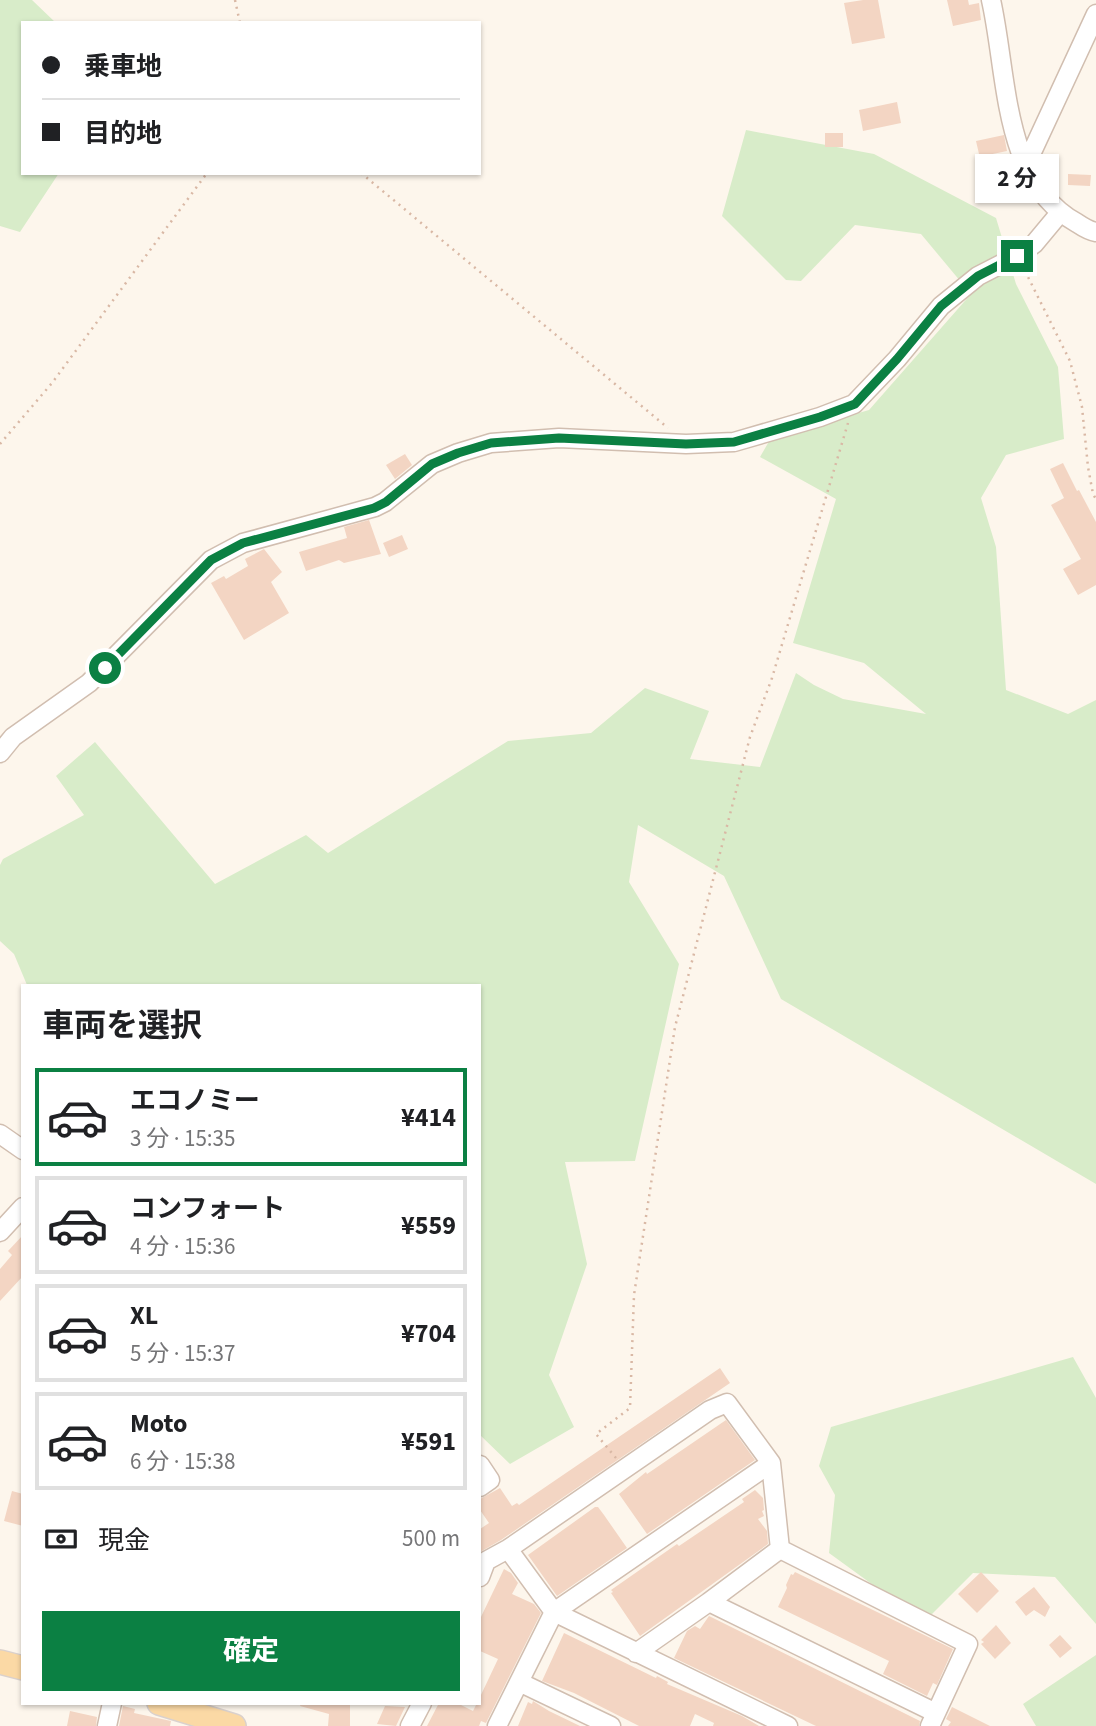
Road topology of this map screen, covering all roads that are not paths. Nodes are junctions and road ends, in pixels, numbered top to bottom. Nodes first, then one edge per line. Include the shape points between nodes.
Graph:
1 (991, 0) edge
2 (1096, 14) edge
3 (1025, 167) junction
4 (1059, 214) junction
5 (1096, 232) edge
6 (0, 753) edge
7 (0, 1134) edge
8 (21, 1149) edge
9 (21, 1209) edge
10 (0, 1231) edge
11 (771, 1464) junction
12 (481, 1467) edge
13 (481, 1486) edge
14 (508, 1549) junction
15 (779, 1549) junction
16 (481, 1574) edge
17 (709, 1602) junction
18 (554, 1612) junction
19 (636, 1653) junction
20 (0, 1662) edge
21 (21, 1667) edge
22 (519, 1682) junction
23 (112, 1705) edge
24 (166, 1705) edge
25 (421, 1705) edge
26 (933, 1720) edge
27 (777, 1724) edge
28 (107, 1726) edge
29 (234, 1726) edge
30 (410, 1726) edge
31 (497, 1726) edge
32 (611, 1726) edge

1 - 3 street via 1013,133
2 - 3 street
3 - 4 street
4 - 5 street
4 - 6 street via 1034,244 978,276 941,306 855,404 734,442 559,438 491,443 432,464 374,508 243,543 211,560 89,683 13,737
7 - 8 street
9 - 10 street
11 - 14 street via 727,1403 709,1409
11 - 15 street
11 - 18 street
12 - 13 street via 489,1480
14 - 16 street via 486,1561
14 - 18 street
15 - 17 street
15 - 26 street via 968,1644
17 - 19 street
17 - 26 street
18 - 19 street
18 - 22 street
19 - 27 street
20 - 21 main road
22 - 31 street
22 - 32 street
23 - 28 street
24 - 29 main road
25 - 30 street

